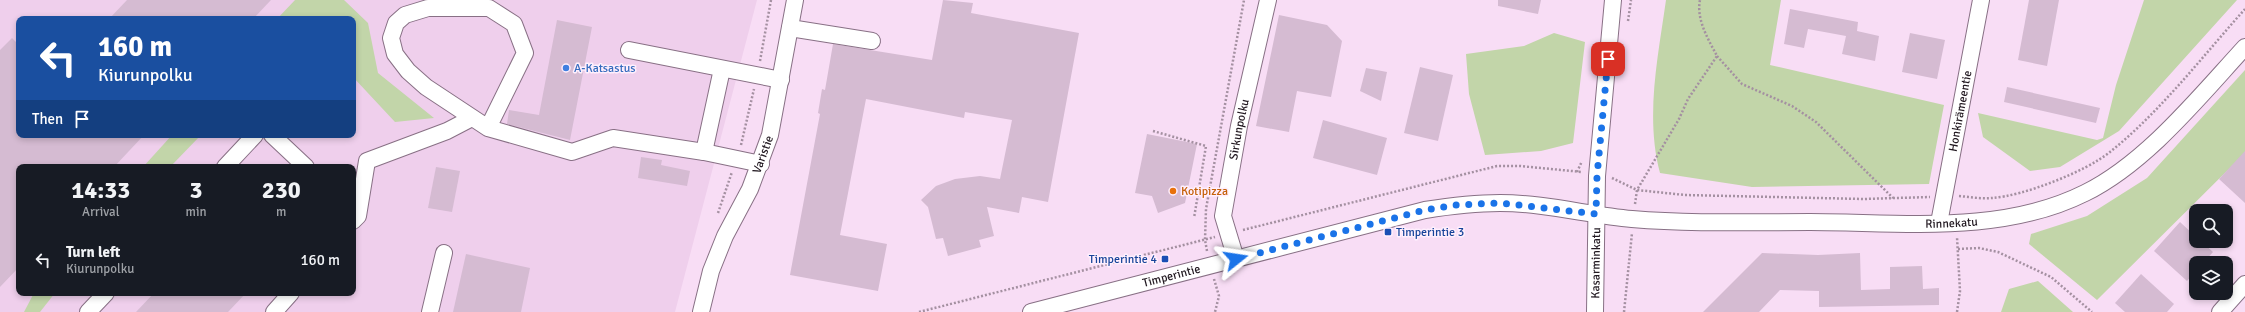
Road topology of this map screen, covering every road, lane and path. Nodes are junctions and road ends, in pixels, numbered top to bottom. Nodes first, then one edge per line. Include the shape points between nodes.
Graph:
1 (796, 0) edge
2 (1244, 0) edge
3 (1268, 0) edge
4 (1613, 0) edge
5 (1700, 0) edge
6 (1981, 0) edge
7 (790, 28) junction
8 (872, 41) dead end
9 (2245, 47) edge
10 (629, 50) dead end
11 (1717, 56) junction
12 (722, 69) junction
13 (780, 80) junction
14 (472, 118) junction
15 (488, 128) junction
16 (1153, 131) dead end
17 (252, 138) edge
18 (275, 138) edge
19 (704, 152) junction
20 (228, 164) edge
21 (303, 164) edge
22 (761, 164) junction
23 (1893, 198) dead end
24 (356, 211) edge
25 (1596, 214) junction
26 (1194, 218) dead end
27 (1633, 219) junction
28 (1956, 222) junction
29 (1940, 223) junction
30 (1205, 240) dead end
31 (1958, 249) junction
32 (444, 253) dead end
33 (1236, 259) junction
34 (2245, 284) edge
35 (103, 296) edge
36 (288, 296) edge
37 (705, 308) edge
38 (88, 312) edge
39 (274, 312) edge
40 (430, 312) edge
41 (1031, 312) edge
42 (1595, 312) edge
43 (1624, 312) edge
44 (1957, 312) edge
45 (2092, 312) edge
46 (2220, 312) edge

1 - 7 street, Varistie
2 - 30 path via 1206,209
3 - 33 street, Sirkunpolku via 1223,216
4 - 25 street, Kasarminkatu via 1597,176
5 - 11 path via 1698,6 1705,34
6 - 29 street, Honkirämeentie
7 - 8 street
7 - 13 street, Varistie
9 - 28 street, Rinnekatu via 2161,137 2087,193 2016,218
10 - 12 street
11 - 23 path via 1742,84 1792,106 1816,122
11 - 27 path via 1688,99 1637,190
12 - 13 street
12 - 19 street
13 - 22 street, Varistie via 770,135
14 - 15 street
14 - 15 street via 408,71 395,54 391,38 396,23 405,15 428,8 489,8 514,24 525,53
14 - 24 street via 447,131 367,161
15 - 19 street via 572,152 613,138
16 - 26 path via 1206,146
17 - 20 street
18 - 21 street
19 - 22 street
22 - 37 street, Varistie via 725,236 711,271
25 - 27 street, Rinnekatu
25 - 33 street, Timperintie via 1501,203 1456,205 1425,210
25 - 42 street, Kasarminkatu
27 - 29 street, Rinnekatu
27 - 43 path
28 - 29 street, Rinnekatu
28 - 31 path
31 - 44 path via 1960,291
31 - 45 path via 1979,248 2005,256 2051,277
32 - 40 street
33 - 41 street, Timperintie
34 - 46 street
35 - 38 street
36 - 39 street

